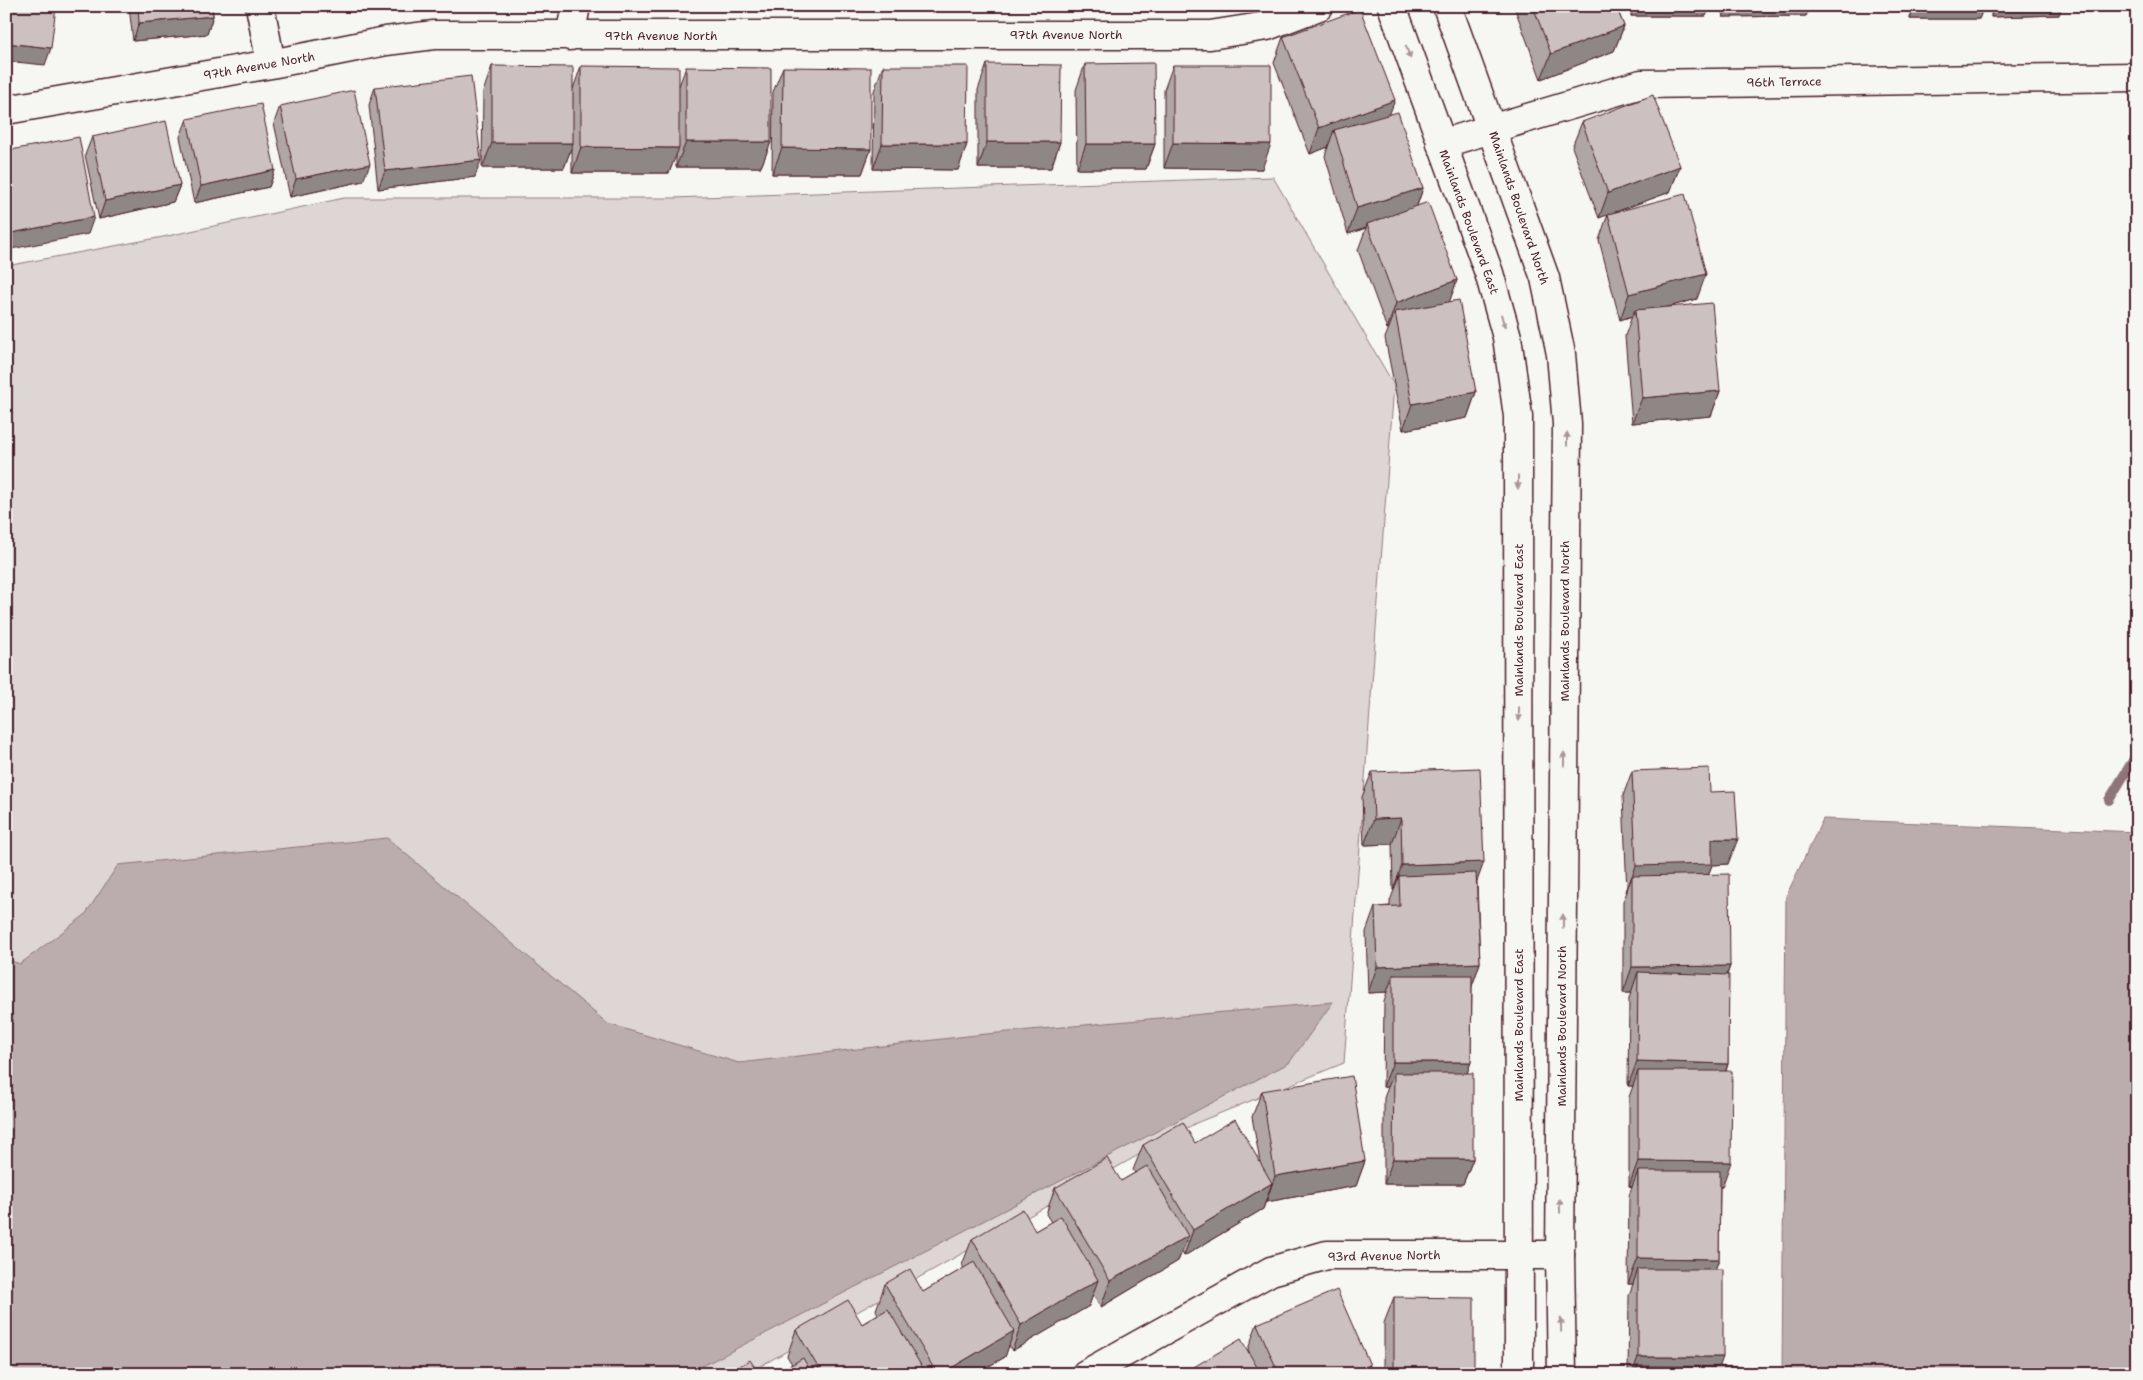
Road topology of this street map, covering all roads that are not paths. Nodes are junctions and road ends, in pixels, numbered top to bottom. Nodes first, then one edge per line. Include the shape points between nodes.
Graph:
1 (260, 6) edge
2 (576, 6) edge
3 (1319, 6) edge
4 (1392, 6) edge
5 (1447, 6) edge
6 (570, 36) junction
7 (271, 64) junction
8 (2137, 77) edge
9 (6, 110) edge
10 (1491, 129) junction
11 (1441, 144) junction
12 (1520, 1255) junction
13 (1560, 1255) junction
14 (1086, 1374) edge
15 (1519, 1374) edge
16 (1562, 1374) edge

1 - 7 street
2 - 6 street
3 - 6 street, 97th Avenue North via 1267,26 1210,35
4 -> 11 street, Mainlands Boulevard East
5 - 10 street, Mainlands Boulevard North
6 - 7 street, 97th Avenue North via 434,35 386,41
7 - 9 street, 97th Avenue North
8 - 10 street, 96th Terrace via 1641,84
10 - 11 street, 96th Terrace
13 -> 10 street, Mainlands Boulevard North via 1567,424 1561,354 1545,278
11 -> 12 street, Mainlands Boulevard East via 1490,273 1507,337 1518,416
12 - 13 street, 93rd Avenue North
12 - 14 street, 93rd Avenue North via 1327,1255 1271,1271
12 - 15 street, Mainlands Boulevard East
16 -> 13 street, Mainlands Boulevard North

